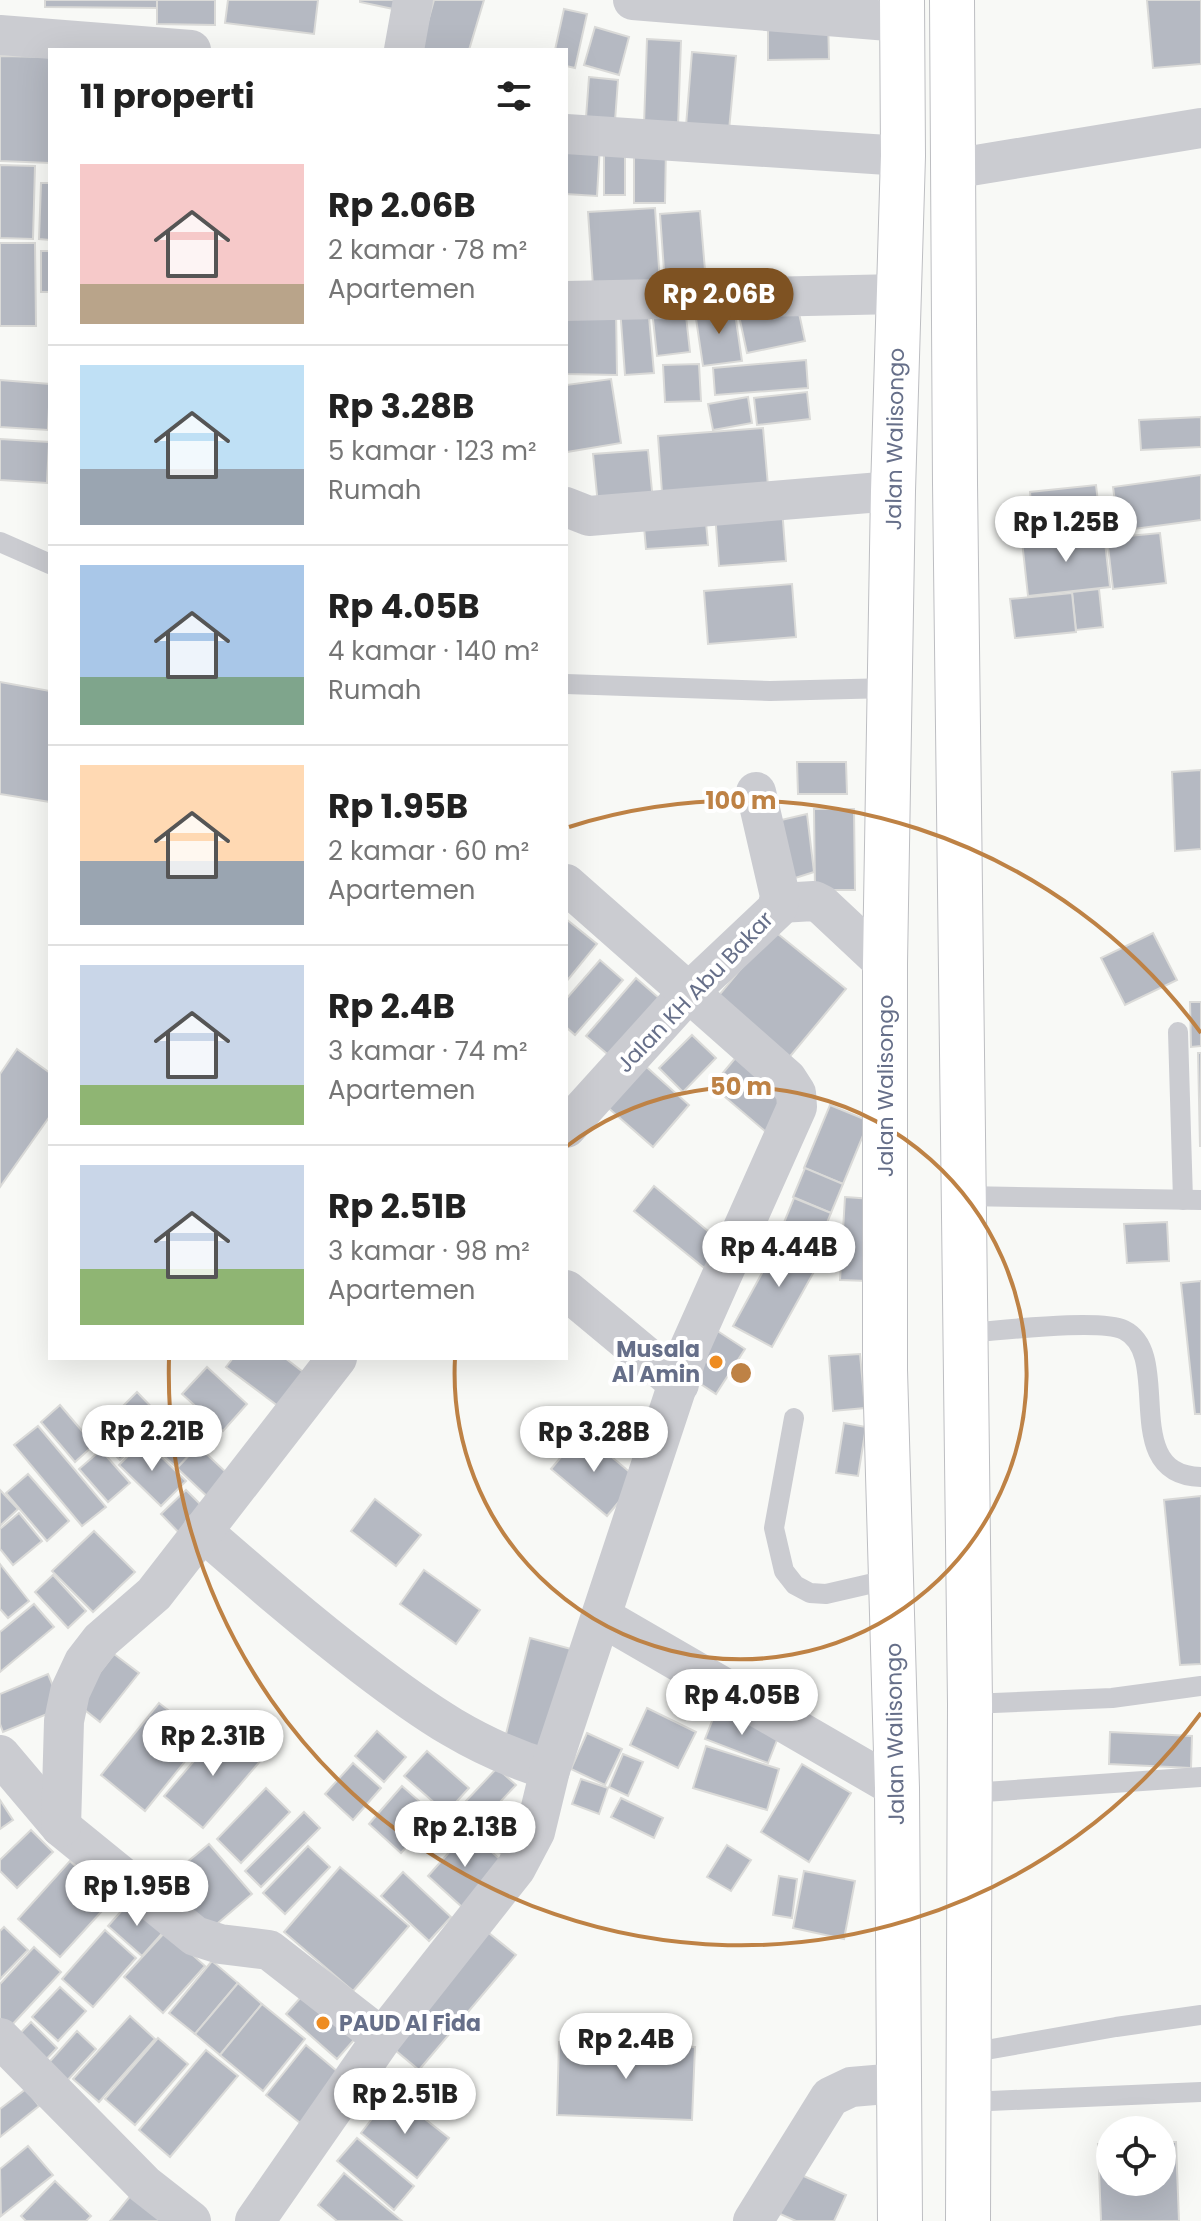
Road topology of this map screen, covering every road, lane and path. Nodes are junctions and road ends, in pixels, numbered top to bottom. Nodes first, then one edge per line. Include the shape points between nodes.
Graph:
1 (413, 0) edge
2 (633, 0) edge
3 (952, 0) edge
4 (902, 11) edge
5 (0, 35) edge
6 (166, 48) edge
7 (404, 48) edge
8 (1201, 128) edge
9 (568, 134) edge
10 (903, 156) junction
11 (952, 169) junction
12 (899, 294) junction
13 (568, 301) edge
14 (893, 491) junction
15 (568, 508) edge
16 (0, 542) edge
17 (48, 563) edge
18 (568, 684) edge
19 (891, 688) junction
20 (756, 792) dead end
21 (568, 886) edge
22 (780, 903) junction
23 (885, 964) junction
24 (688, 993) junction
25 (1178, 1032) dead end
26 (568, 1126) edge
27 (964, 1196) junction
28 (1192, 1200) edge
29 (568, 1292) edge
30 (965, 1333) junction
31 (335, 1360) edge
32 (679, 1384) junction
33 (794, 1418) dead end
34 (1201, 1477) edge
35 (202, 1531) junction
36 (891, 1579) junction
37 (602, 1617) junction
38 (1201, 1686) edge
39 (970, 1704) junction
40 (0, 1755) edge
41 (550, 1770) junction
42 (1201, 1777) edge
43 (897, 1788) junction
44 (970, 1793) junction
45 (61, 1827) junction
46 (1201, 2015) edge
47 (0, 2038) edge
48 (382, 2038) junction
49 (969, 2053) junction
50 (898, 2083) junction
51 (1201, 2092) edge
52 (968, 2102) junction
53 (191, 2221) edge
54 (255, 2221) edge
55 (753, 2221) edge
56 (900, 2221) edge
57 (968, 2221) edge

1 - 7 street
2 - 4 street
3 - 11 highway
4 - 10 highway, Jalan Walisongo
5 - 6 street
8 - 11 street
9 - 10 street
10 - 11 highway
10 - 12 highway, Jalan Walisongo
11 - 27 highway
12 - 13 street
12 - 14 highway, Jalan Walisongo
14 - 15 street via 589,516
14 - 19 highway, Jalan Walisongo
16 - 17 lane
18 - 19 lane via 770,691
19 - 23 highway, Jalan Walisongo
20 - 22 street, Jalan KH Abu Bakar
21 - 24 street
22 - 23 street via 822,905
22 - 24 street, Jalan KH Abu Bakar
23 - 36 highway, Jalan Walisongo
24 - 26 street, Jalan KH Abu Bakar
24 - 32 street via 787,1079 797,1107 690,1347
25 - 28 lane
27 - 28 lane
27 - 30 highway
29 - 32 street
30 - 34 lane via 1098,1325 1128,1332 1144,1360 1156,1449 1176,1473
30 - 39 highway
31 - 35 street
32 - 37 street
33 - 36 lane via 774,1528 784,1571 810,1593
35 - 41 street via 313,1627 418,1707 467,1738
35 - 45 street via 154,1594 84,1662 64,1721
36 - 43 highway, Jalan Walisongo
37 - 41 street
37 - 43 street
38 - 39 lane via 1112,1698
39 - 44 highway
40 - 45 street
41 - 48 street via 535,1832 516,1868
42 - 44 lane
43 - 50 highway, Jalan Walisongo
44 - 49 highway
45 - 48 street via 195,1936 269,1950
46 - 49 lane
47 - 53 street via 145,2185
48 - 54 street
49 - 52 highway
50 - 55 street via 851,2087 830,2097
50 - 56 highway, Jalan Walisongo
51 - 52 lane
52 - 57 highway

